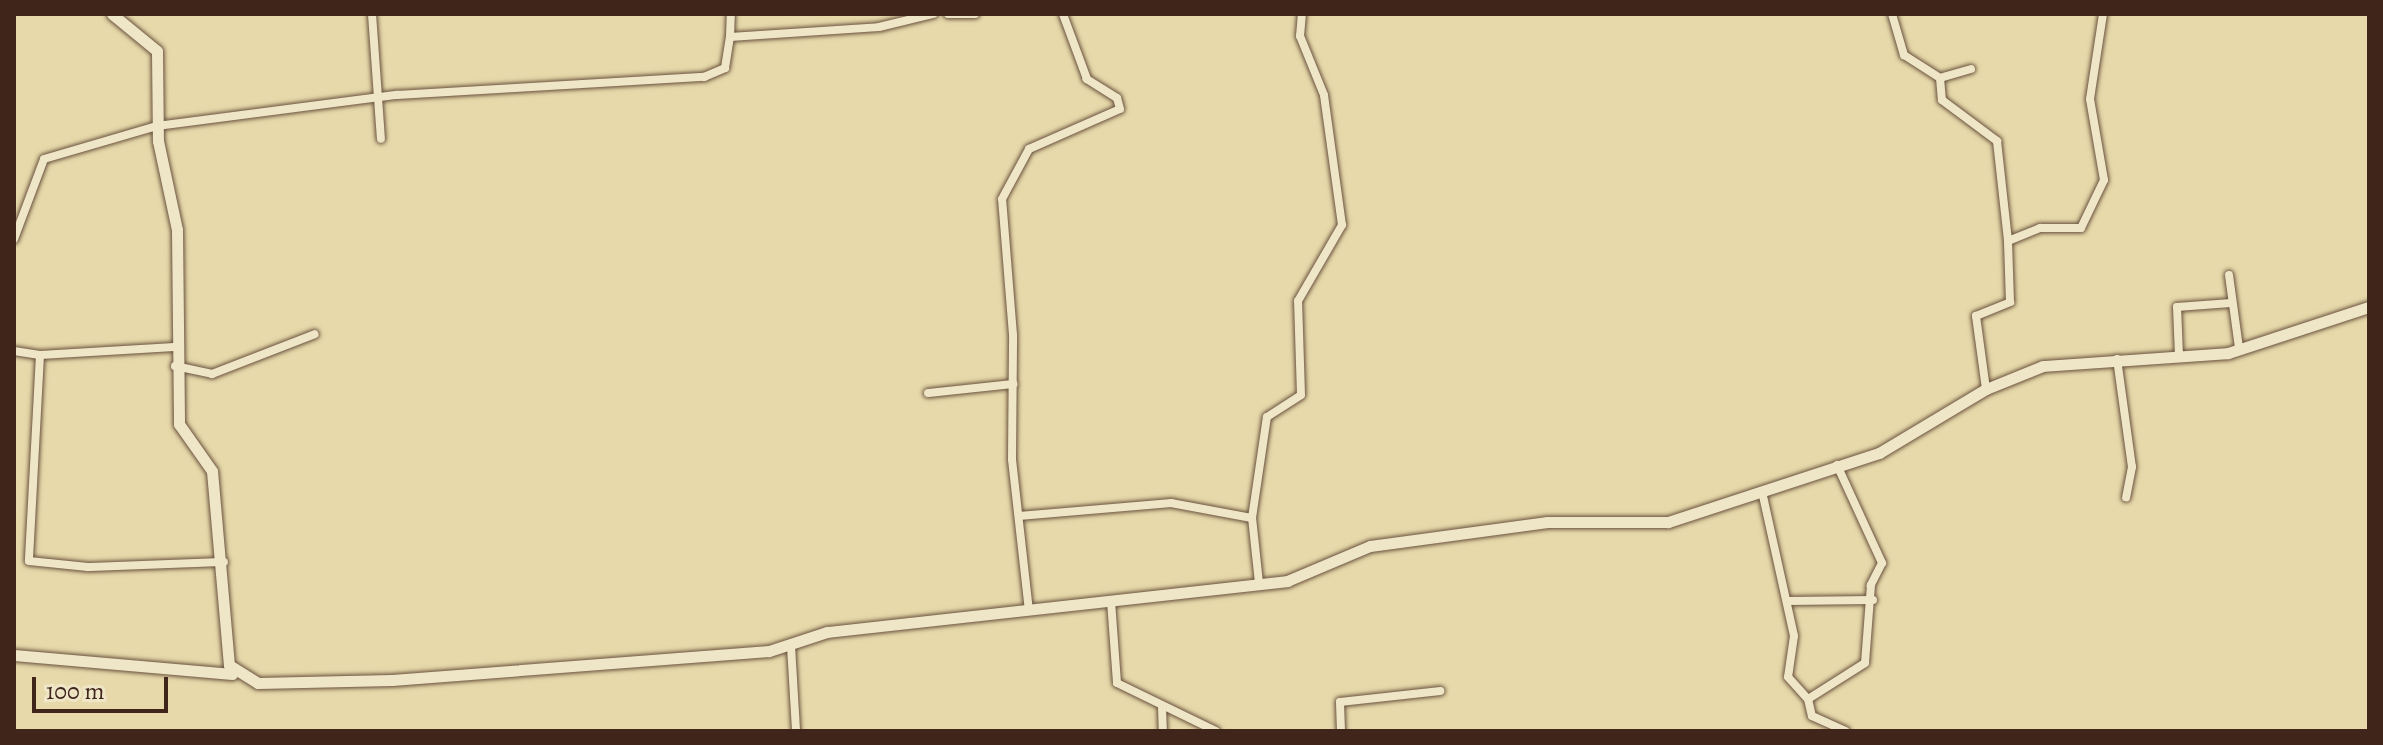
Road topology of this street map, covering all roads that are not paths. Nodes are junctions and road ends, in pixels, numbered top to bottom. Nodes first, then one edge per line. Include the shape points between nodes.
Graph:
1 (112, 14) edge
2 (372, 14) edge
3 (731, 14) edge
4 (933, 14) edge
5 (948, 14) edge
6 (975, 14) edge
7 (1063, 14) edge
8 (1302, 14) edge
9 (1892, 14) edge
10 (2103, 14) edge
11 (730, 37) junction
12 (1971, 69) dead end
13 (1940, 78) junction
14 (380, 97) junction
15 (157, 126) junction
16 (381, 139) dead end
17 (14, 239) edge
18 (2008, 241) junction
19 (2229, 275) dead end
20 (2231, 303) junction
21 (2369, 307) edge
22 (315, 334) dead end
23 (174, 347) junction
24 (2239, 348) junction
25 (14, 351) edge
26 (40, 355) junction
27 (2179, 356) junction
28 (2117, 359) junction
29 (174, 366) junction
30 (1014, 384) junction
31 (1986, 389) junction
32 (928, 393) dead end
33 (1836, 464) junction
34 (1763, 496) junction
35 (2126, 497) dead end
36 (1019, 516) junction
37 (1252, 518) junction
38 (224, 562) junction
39 (1259, 583) junction
40 (1873, 600) junction
41 (1111, 601) junction
42 (1787, 601) junction
43 (1029, 611) junction
44 (791, 646) junction
45 (14, 655) edge
46 (232, 674) junction
47 (1440, 691) dead end
48 (1808, 699) junction
49 (1162, 707) junction
50 (796, 731) edge
51 (1163, 731) edge
52 (1216, 731) edge
53 (1341, 731) edge
54 (1846, 731) edge

1 - 15 street via 157,51
2 - 14 street
3 - 11 street
4 - 11 street via 866,28
5 - 6 street
7 - 30 street via 1087,79 1117,98 1120,109 1029,149 1005,186
8 - 37 street via 1300,36 1324,95 1342,225 1298,301 1301,395 1269,411
9 - 13 street via 1904,55
10 - 18 street via 2090,99 2104,180 2081,228 2040,228
11 - 14 street via 725,68 704,77
12 - 13 street
13 - 18 street via 1947,108 1997,141
14 - 15 street
14 - 16 street
15 - 17 street via 44,159
15 - 23 street via 177,230
18 - 31 street via 2010,302 1979,312 1975,322
19 - 20 street
20 - 24 street
20 - 27 street via 2177,307
21 - 24 street
22 - 29 street via 212,374
23 - 26 street
23 - 29 street
24 - 27 street
25 - 26 street
26 - 38 street via 30,563
27 - 28 street
28 - 31 street via 2055,362
28 - 35 street via 2132,467
29 - 38 street via 179,424 210,462
30 - 32 street
30 - 36 street
31 - 33 street via 1888,450
33 - 34 street
33 - 40 street via 1880,552
34 - 39 street via 1659,524 1547,522 1360,547 1297,578
34 - 42 street
36 - 37 street via 1171,503
36 - 43 street
37 - 39 street
38 - 46 street
39 - 41 street
40 - 42 street
40 - 48 street via 1865,663
41 - 43 street
41 - 49 street via 1117,683
42 - 48 street via 1794,636 1787,673
43 - 44 street via 827,632
44 - 46 street via 392,680 258,683
44 - 50 street
45 - 46 street
47 - 53 street via 1340,702
48 - 54 street via 1812,716
49 - 51 street
49 - 52 street

